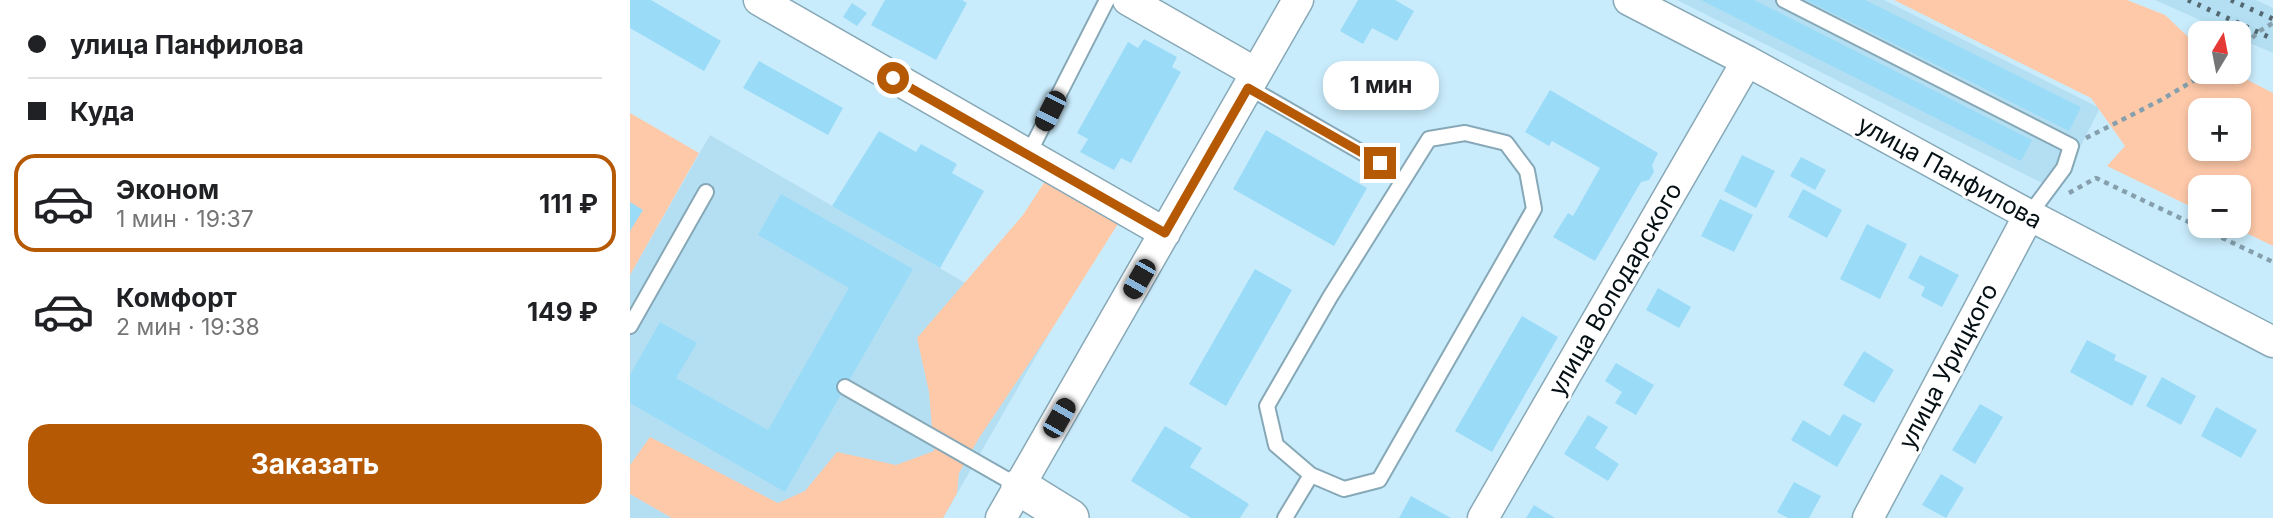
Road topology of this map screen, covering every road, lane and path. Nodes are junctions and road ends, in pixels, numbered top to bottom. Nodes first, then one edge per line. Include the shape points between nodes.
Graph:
1 (759, 0) edge
2 (1107, 0) edge
3 (1128, 0) edge
4 (1298, 0) edge
5 (1629, 0) edge
6 (1784, 0) edge
7 (2273, 23) edge
8 (2251, 39) edge
9 (1746, 61) junction
10 (1252, 80) junction
11 (2188, 84) edge
12 (2071, 146) junction
13 (1028, 155) junction
14 (1380, 163) dead end
15 (706, 192) dead end
16 (2029, 215) junction
17 (1165, 233) junction
18 (2273, 262) edge
19 (630, 326) edge
20 (2273, 342) edge
21 (845, 387) dead end
22 (1311, 475) junction
23 (1020, 487) junction
24 (1002, 518) edge
25 (1070, 518) edge
26 (1285, 518) edge
27 (1483, 518) edge
28 (1868, 518) edge

1 - 13 street
2 - 13 lane
3 - 10 street
4 - 10 street
5 - 9 street, улица Панфилова
6 - 12 lane
7 - 8 path
9 - 16 street, улица Панфилова
9 - 27 street, улица Володарского
10 - 14 lane
10 - 17 street
11 - 12 path
12 - 16 lane via 2064,168
13 - 17 street
15 - 19 lane
16 - 18 path via 2096,178
16 - 20 street, улица Панфилова
16 - 28 street, улица Урицкого
17 - 23 street
21 - 23 lane
22 - 22 lane via 1343,489 1379,481 1534,209 1527,171 1506,144 1465,133 1429,139 1330,297 1267,406 1276,445
22 - 26 lane
23 - 24 street
23 - 25 street

